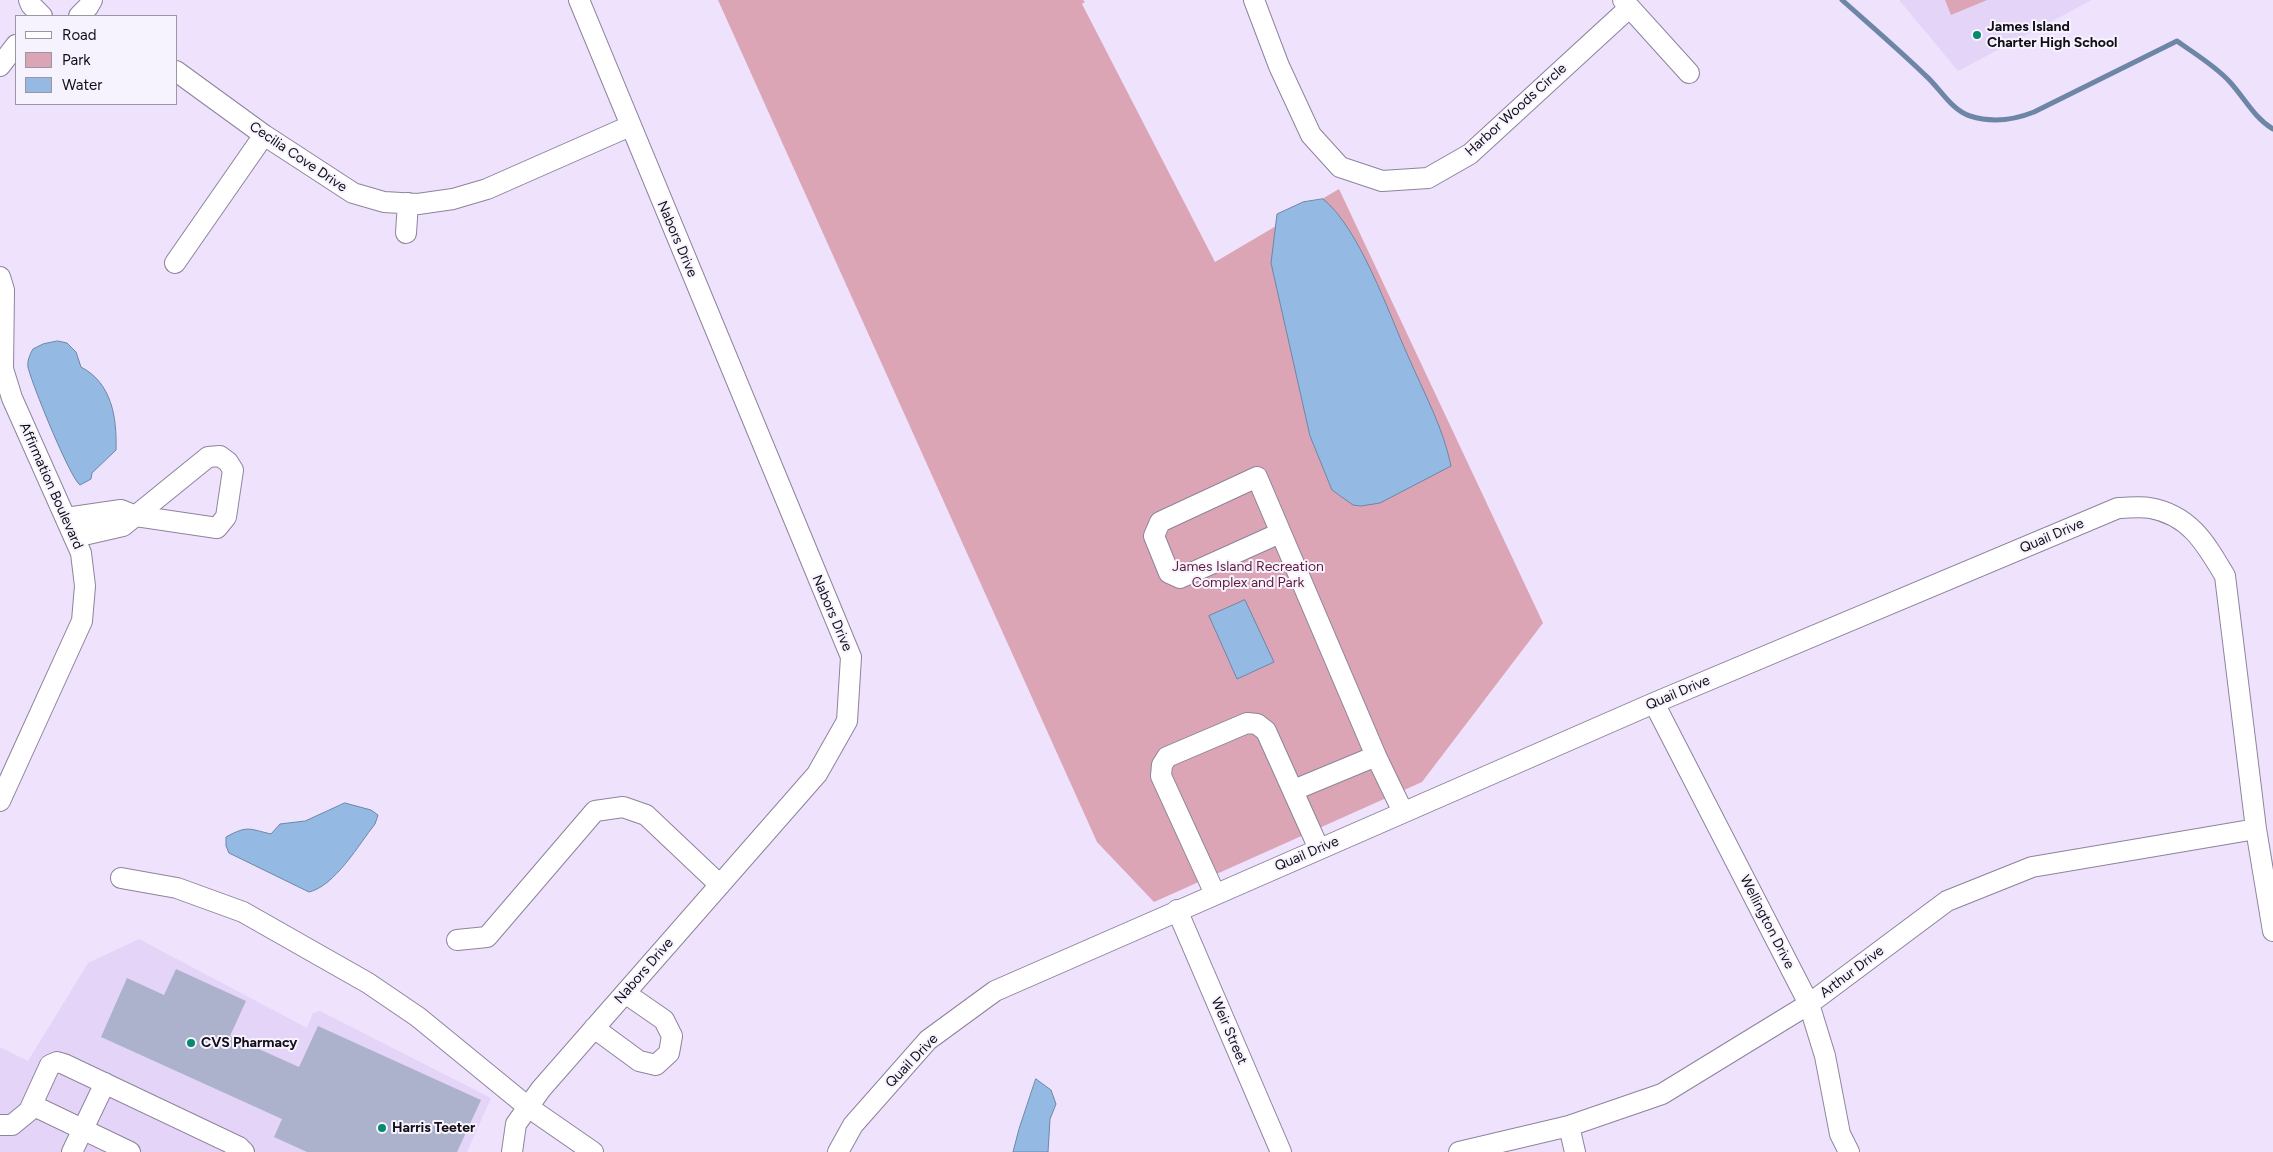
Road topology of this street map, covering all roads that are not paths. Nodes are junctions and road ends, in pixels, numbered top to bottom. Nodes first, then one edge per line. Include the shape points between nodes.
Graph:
1 (578, 0) edge
2 (1254, 0) edge
3 (1626, 4) edge
4 (15, 46) edge
5 (0, 66) edge
6 (178, 72) edge
7 (1690, 73) dead end
8 (630, 126) junction
9 (264, 135) junction
10 (408, 203) junction
11 (406, 233) dead end
12 (175, 263) dead end
13 (0, 277) edge
14 (6, 400) edge
15 (136, 516) junction
16 (66, 518) junction
17 (1280, 533) junction
18 (74, 537) junction
19 (1654, 703) junction
20 (1376, 756) junction
21 (1294, 790) junction
22 (0, 801) edge
23 (1403, 812) junction
24 (2256, 828) junction
25 (1319, 849) junction
26 (121, 878) dead end
27 (720, 885) junction
28 (1215, 894) junction
29 (1177, 910) junction
30 (2273, 931) edge
31 (457, 940) dead end
32 (625, 993) junction
33 (1809, 1004) junction
34 (594, 1028) junction
35 (105, 1083) junction
36 (32, 1105) junction
37 (528, 1107) junction
38 (0, 1125) edge
39 (1568, 1126) junction
40 (83, 1130) junction
41 (72, 1152) edge
42 (130, 1152) edge
43 (244, 1152) edge
44 (512, 1152) edge
45 (593, 1152) edge
46 (838, 1152) edge
47 (1281, 1152) edge
48 (1459, 1152) edge
49 (1575, 1152) edge
50 (1849, 1152) edge

1 - 8 street, Nabors Drive
2 - 3 street, Harbor Woods Circle via 1311,136 1340,167 1382,180 1428,178 1470,154
3 - 7 street
4 - 5 street
6 - 9 street, Cecilia Cove Drive
8 - 10 street, Cecilia Cove Drive via 488,188 453,199
8 - 27 street, Nabors Drive via 851,657 847,721 817,774
9 - 10 street, Cecilia Cove Drive via 353,193 384,202
9 - 12 street
10 - 11 street
13 - 14 street, Affirmation Boulevard via 4,290
14 - 16 street, Affirmation Boulevard
15 - 15 street via 217,528 226,517 233,470 220,456 208,456
15 - 16 street via 121,510
15 - 18 street via 122,526
16 - 18 street, Affirmation Boulevard
17 - 17 street via 1256,477 1160,522 1154,536 1169,573 1180,578
17 - 20 street
18 - 22 street, Affirmation Boulevard via 82,552 86,586 82,621
19 - 23 street, Quail Drive
19 - 24 street, Quail Drive via 2118,508 2149,507 2179,517 2205,541 2225,576
19 - 33 street, Wellington Drive
20 - 21 street
20 - 23 street
21 - 25 street
21 - 28 street via 1275,747 1266,731 1257,724 1247,722 1167,758 1162,765 1161,776
23 - 25 street, Quail Drive
24 - 30 street, Quail Drive
24 - 33 street, Arthur Drive via 2032,867 1947,901
25 - 28 street, Quail Drive
26 - 37 street via 177,888 243,912 272,928 368,983 418,1017
27 - 31 street via 646,816 624,807 595,812 487,937
27 - 32 street, Nabors Drive
28 - 29 street, Quail Drive
29 - 46 street, Quail Drive via 994,991 928,1040 853,1125
29 - 47 street, Weir Street
32 - 34 street, Nabors Drive
32 - 34 street via 664,1020 672,1036 668,1052 656,1064 640,1061
33 - 39 street, Arthur Drive via 1662,1094
33 - 50 street, Wellington Drive via 1825,1056 1840,1134
34 - 37 street, Nabors Drive
35 - 36 street via 56,1062 50,1065
35 - 40 street
35 - 43 street
36 - 38 street via 23,1117 12,1124
36 - 40 street
37 - 44 street, Nabors Drive via 516,1124
37 - 45 street
39 - 48 street, Arthur Drive
39 - 49 street
40 - 41 street
40 - 42 street

